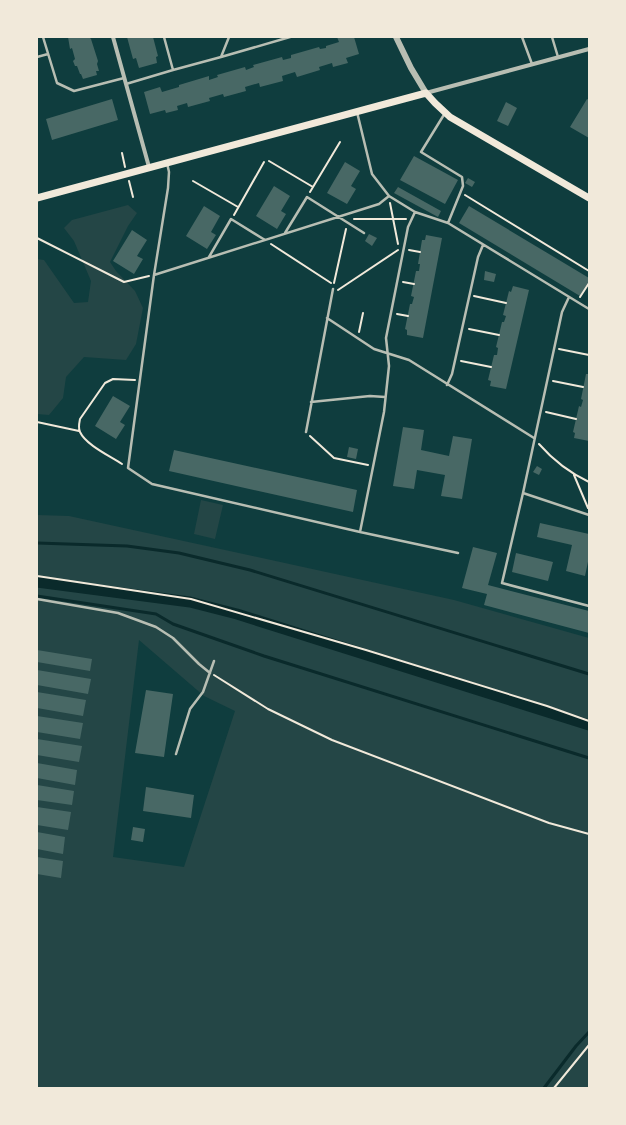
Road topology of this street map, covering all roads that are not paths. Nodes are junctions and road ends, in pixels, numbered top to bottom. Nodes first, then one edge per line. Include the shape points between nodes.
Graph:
1 (43, 37) edge
2 (113, 37) edge
3 (164, 37) edge
4 (229, 37) edge
5 (290, 37) edge
6 (396, 37) edge
7 (522, 37) edge
8 (552, 37) edge
9 (589, 49) edge
10 (48, 54) junction
11 (37, 57) edge
12 (221, 57) junction
13 (558, 58) junction
14 (532, 65) junction
15 (173, 70) junction
16 (124, 78) junction
17 (126, 85) junction
18 (426, 93) junction
19 (357, 112) junction
20 (445, 113) junction
21 (167, 163) junction
22 (149, 167) junction
23 (389, 196) junction
24 (37, 198) edge
25 (589, 198) edge
26 (415, 212) junction
27 (338, 217) junction
28 (448, 223) junction
29 (285, 233) junction
30 (364, 233) dead end
31 (266, 240) junction
32 (483, 245) junction
33 (209, 257) junction
34 (154, 275) junction
35 (333, 287) road end
36 (569, 297) junction
37 (589, 309) edge
38 (327, 318) junction
39 (388, 353) junction
40 (447, 385) junction
41 (386, 397) junction
42 (311, 402) junction
43 (306, 432) road end
44 (535, 439) junction
45 (523, 493) junction
46 (589, 515) edge
47 (360, 532) junction
48 (458, 553) dead end
49 (37, 599) edge
50 (589, 606) edge
51 (214, 661) dead end
52 (210, 673) junction
53 (176, 754) dead end

1 - 10 lane
2 - 16 street
3 - 15 lane
4 - 12 lane
5 - 12 lane
6 - 18 street
7 - 14 lane
8 - 13 lane
9 - 13 street
10 - 11 lane
10 - 16 lane via 57,83 74,91
12 - 15 lane
13 - 14 street
14 - 18 street
15 - 17 lane
16 - 17 street
17 - 22 street
18 - 19 main road
18 - 20 main road
19 - 21 main road
19 - 23 lane via 372,174
20 - 25 main road
20 - 28 lane via 421,152 462,177 463,186
21 - 22 main road
21 - 34 lane via 169,182
22 - 24 main road
23 - 26 lane
23 - 27 lane via 379,204
26 - 28 lane
26 - 39 lane via 408,227 386,338
27 - 29 lane
27 - 29 lane via 307,197
27 - 30 lane
28 - 32 lane
29 - 31 lane
31 - 33 lane
31 - 33 lane via 231,220
32 - 36 lane
32 - 40 lane via 478,257 456,359
33 - 34 lane
34 - 47 lane via 128,468 152,484
35 - 38 lane
36 - 37 lane
36 - 44 lane via 562,312
38 - 39 lane via 374,349
38 - 42 lane
39 - 40 lane via 409,360
39 - 41 lane
40 - 44 lane
41 - 42 lane via 370,396
41 - 47 lane
42 - 43 lane
44 - 45 lane
45 - 46 lane
45 - 50 lane via 502,583
47 - 48 lane
49 - 52 lane via 118,613 156,626 173,638
51 - 52 lane
52 - 53 lane via 203,692 190,709

